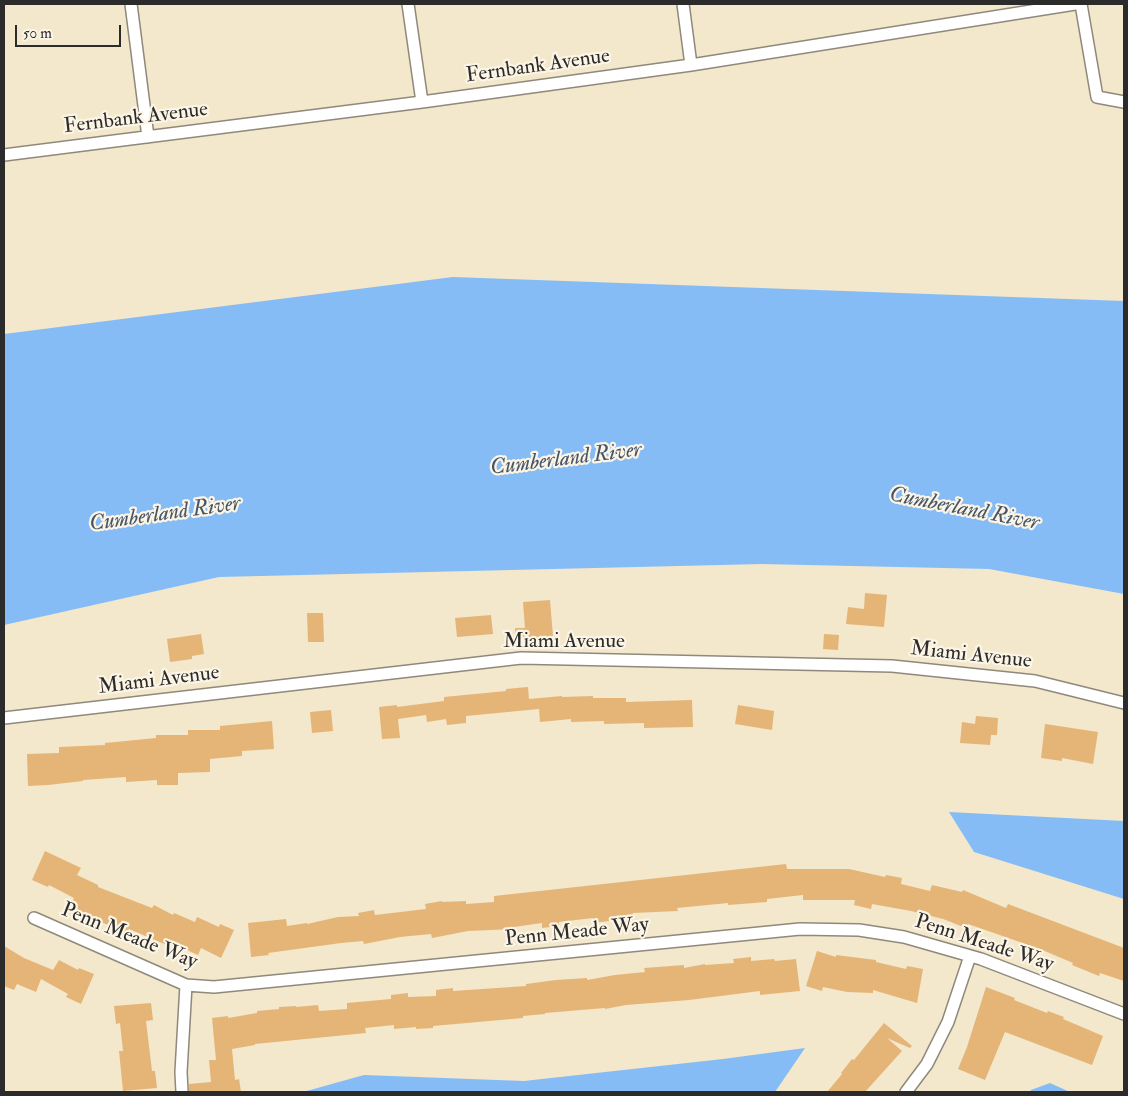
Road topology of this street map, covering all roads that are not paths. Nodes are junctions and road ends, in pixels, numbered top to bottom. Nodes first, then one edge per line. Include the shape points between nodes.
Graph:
1 (131, 4) edge
2 (408, 4) edge
3 (683, 4) edge
4 (1075, 4) edge
5 (1081, 4) edge
6 (691, 65) junction
7 (422, 102) junction
8 (1124, 102) edge
9 (148, 137) junction
10 (4, 155) edge
11 (1124, 703) edge
12 (4, 718) edge
13 (34, 918) dead end
14 (970, 956) junction
15 (186, 985) junction
16 (1124, 1014) edge
17 (182, 1092) edge
18 (906, 1092) edge

1 - 9 street
2 - 7 street
3 - 6 street
4 - 6 street, Fernbank Avenue
5 - 8 street via 1097,97
6 - 7 street, Fernbank Avenue
7 - 9 street, Fernbank Avenue
9 - 10 street, Fernbank Avenue
11 - 12 street, Miami Avenue via 1035,681 892,666 522,658
13 - 15 street, Penn Meade Way
14 - 15 street, Penn Meade Way via 859,930 800,929 214,987
14 - 16 street, Penn Meade Way
14 - 18 street via 948,1022 927,1064
15 - 17 street

